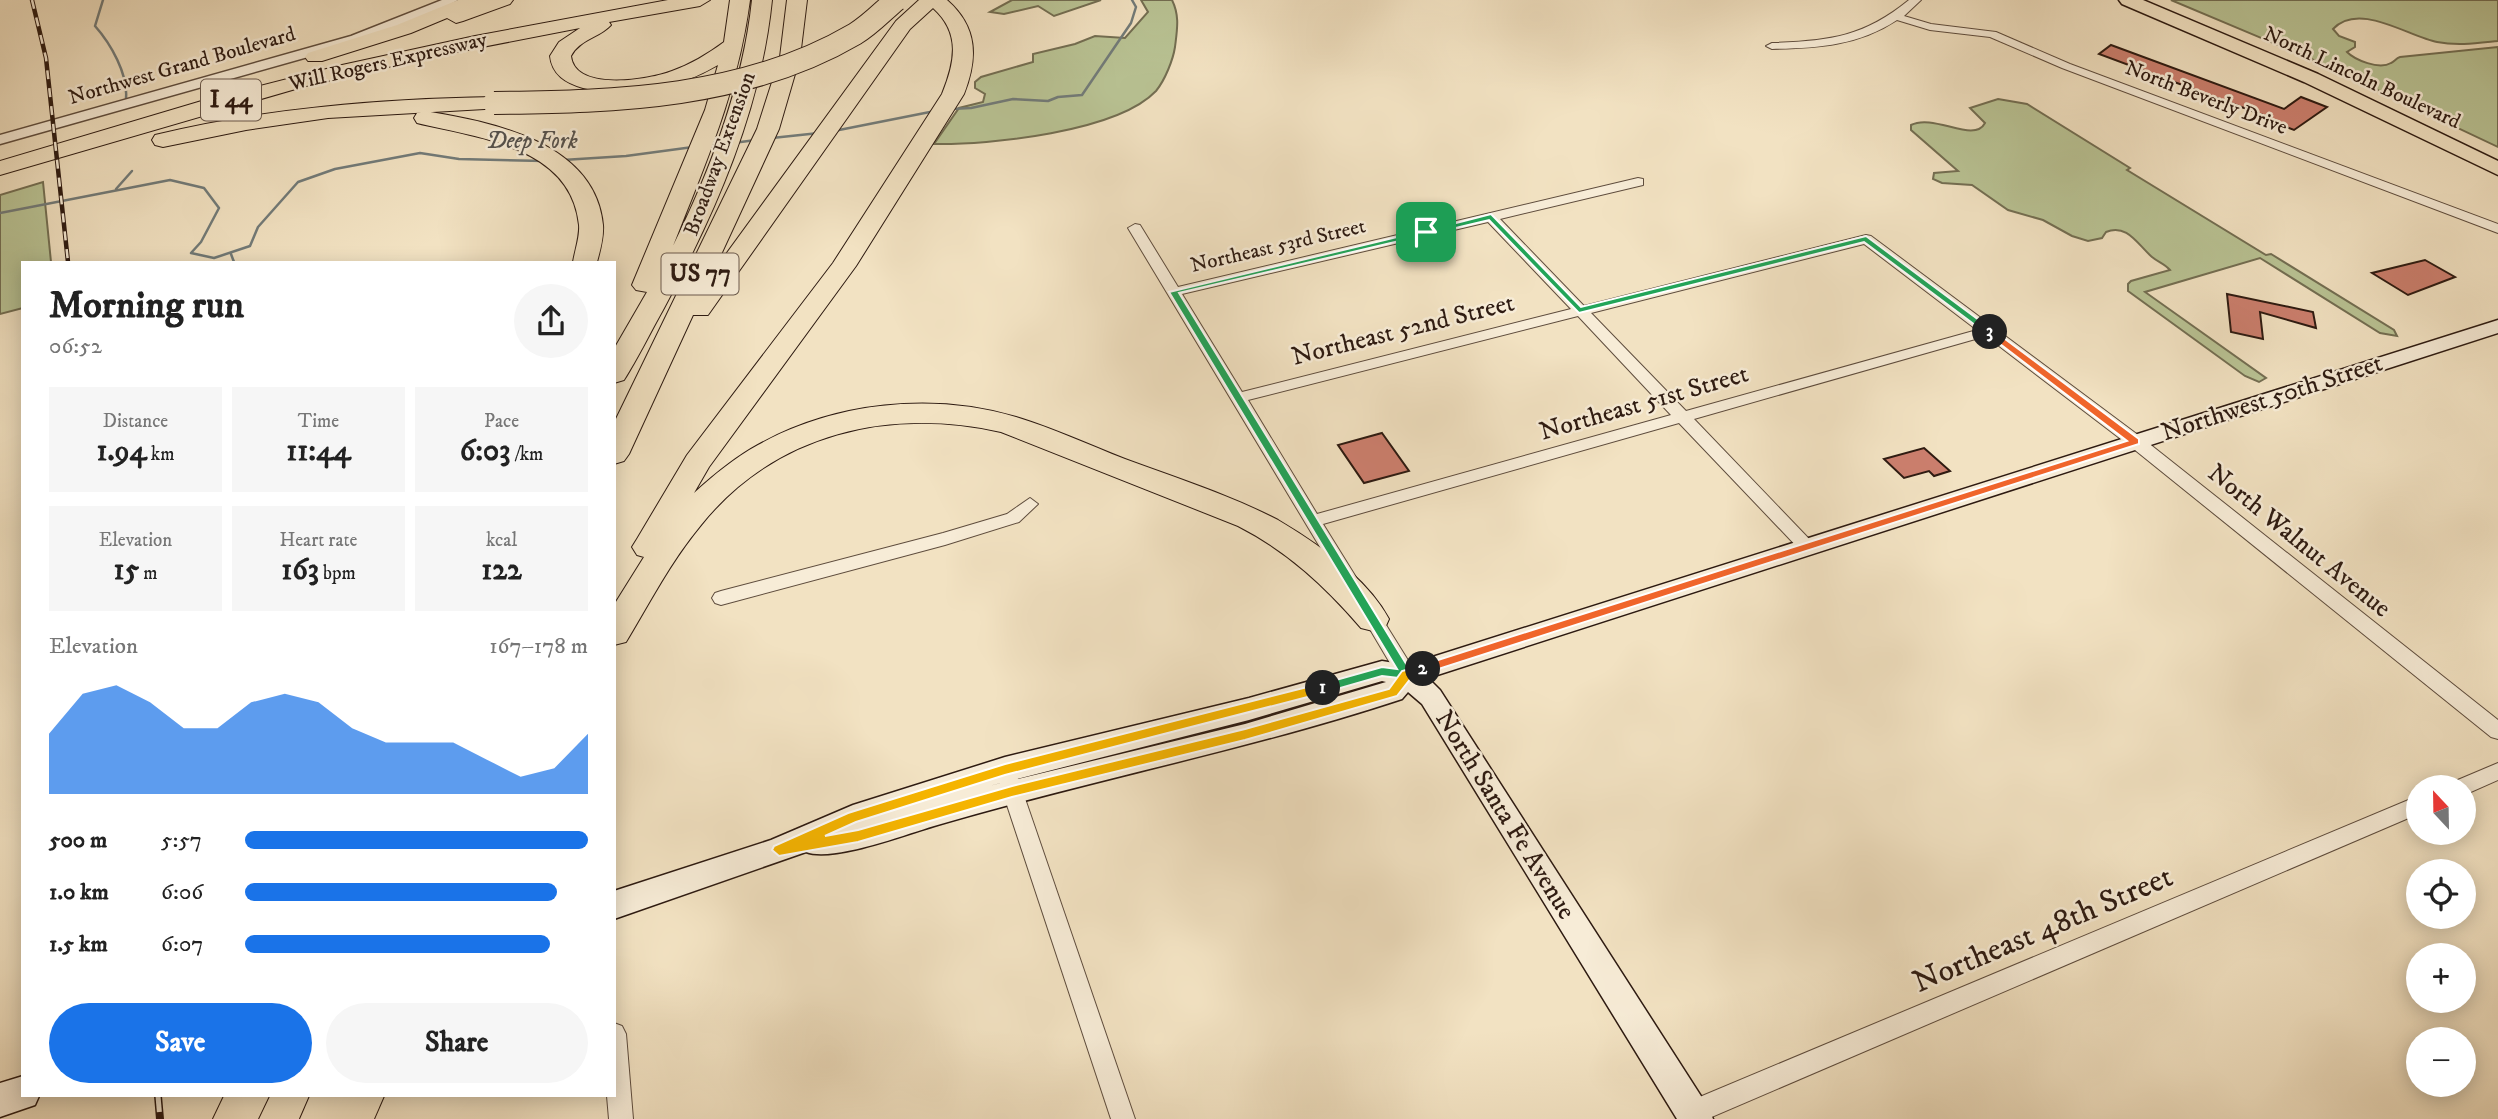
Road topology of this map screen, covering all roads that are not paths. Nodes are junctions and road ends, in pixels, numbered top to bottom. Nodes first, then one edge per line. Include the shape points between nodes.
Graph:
1 (453, 0) edge
2 (475, 0) edge
3 (503, 0) edge
4 (700, 0) edge
5 (896, 0) edge
6 (932, 0) edge
7 (1916, 0) edge
8 (2128, 0) edge
9 (2160, 0) edge
10 (797, 4) edge
11 (648, 5) edge
12 (761, 8) edge
13 (739, 9) edge
14 (1896, 17) junction
15 (734, 44) junction
16 (1772, 46) dead end
17 (242, 88) junction
18 (191, 133) junction
19 (0, 140) edge
20 (0, 147) edge
21 (2498, 152) edge
22 (0, 157) edge
23 (0, 168) edge
24 (2498, 169) edge
25 (1638, 183) dead end
26 (0, 186) edge
27 (1491, 217) junction
28 (1135, 228) dead end
29 (2498, 229) edge
30 (1866, 239) joint
31 (586, 261) edge
32 (1174, 292) junction
33 (1579, 310) junction
34 (2498, 326) edge
35 (1989, 331) junction
36 (616, 360) edge
37 (616, 370) edge
38 (655, 370) junction
39 (1238, 398) junction
40 (1684, 417) junction
41 (2136, 442) junction
42 (616, 450) edge
43 (1031, 504) dead end
44 (1313, 521) junction
45 (1807, 547) junction
46 (721, 598) dead end
47 (616, 606) edge
48 (1373, 619) junction
49 (616, 630) edge
50 (1407, 675) junction
51 (2498, 731) edge
52 (2498, 771) edge
53 (1009, 780) junction
54 (2476, 781) edge
55 (2406, 810) edge
56 (616, 904) edge
57 (616, 1058) edge
58 (21, 1094) edge
59 (246, 1097) edge
60 (332, 1097) edge
61 (362, 1097) edge
62 (0, 1100) edge
63 (1694, 1116) edge
64 (235, 1119) edge
65 (322, 1119) edge
66 (351, 1119) edge
67 (621, 1119) edge
68 (1123, 1119) edge

1 - 19 street, Northwest Grand Boulevard via 356,39
2 - 20 highway via 376,39
3 - 17 highway
4 - 11 highway, Will Rogers Expressway / I 44
5 - 18 highway, bridge via 842,41 791,63 723,83 622,100 332,109
6 - 38 highway via 904,25
6 - 47 highway via 962,33 965,63 953,94 843,266 696,461
7 - 14 street
8 - 24 main road, North Lincoln Boulevard via 2311,78
9 - 21 main road, North Lincoln Boulevard via 2345,78
10 - 38 highway, Broadway Extension / US 77 via 790,57 776,106
11 - 15 highway via 575,37 560,56 561,68 591,84 652,84 697,70
11 - 17 highway, Will Rogers Expressway / I 44 via 437,41
11 - 23 highway, Will Rogers Expressway / I 44 via 341,71
12 - 37 highway, Broadway Extension / US 77 via 755,57 741,108 687,243
13 - 15 highway
14 - 16 street via 1864,36 1844,41
14 - 29 street, North Beverly Drive via 2012,41 2066,66
15 - 36 highway via 716,110
17 - 22 highway, Will Rogers Expressway / I 44
18 - 26 highway
18 - 31 highway via 369,115 429,118 491,130 520,141 561,167 582,192 591,221
25 - 27 street, Northeast 53rd Street
27 - 32 street, Northeast 53rd Street
27 - 33 street
28 - 32 street, North Santa Fe Avenue
30 - 33 street, Northeast 52nd Street
30 - 35 street, North Walnut Avenue
32 - 39 street, North Santa Fe Avenue
33 - 39 street, Northeast 52nd Street
33 - 40 street
34 - 41 main road, Northwest 50th Street
35 - 40 street, Northeast 51st Street
35 - 41 street, North Walnut Avenue
38 - 42 highway
39 - 44 street, North Santa Fe Avenue
40 - 44 street, Northeast 51st Street
40 - 45 street
41 - 45 main road, Northwest 50th Street
41 - 51 street, North Walnut Avenue
43 - 46 street via 1013,518 945,539
44 - 48 street, North Santa Fe Avenue
45 - 50 main road, Northwest 50th Street
48 - 49 highway via 1319,562 1250,518 1008,424 961,413 931,412 883,415 829,426 746,465 690,517
48 - 50 street, North Santa Fe Avenue
50 - 53 main road, Northwest 50th Street via 1382,671
50 - 63 main road, North Santa Fe Avenue via 1431,697
52 - 54 street
53 - 56 main road, Northwest 50th Street via 858,836 779,850
53 - 68 street
55 - 63 street, Northeast 48th Street
57 - 67 street
58 - 62 main road
59 - 64 highway
60 - 65 highway
61 - 66 highway

